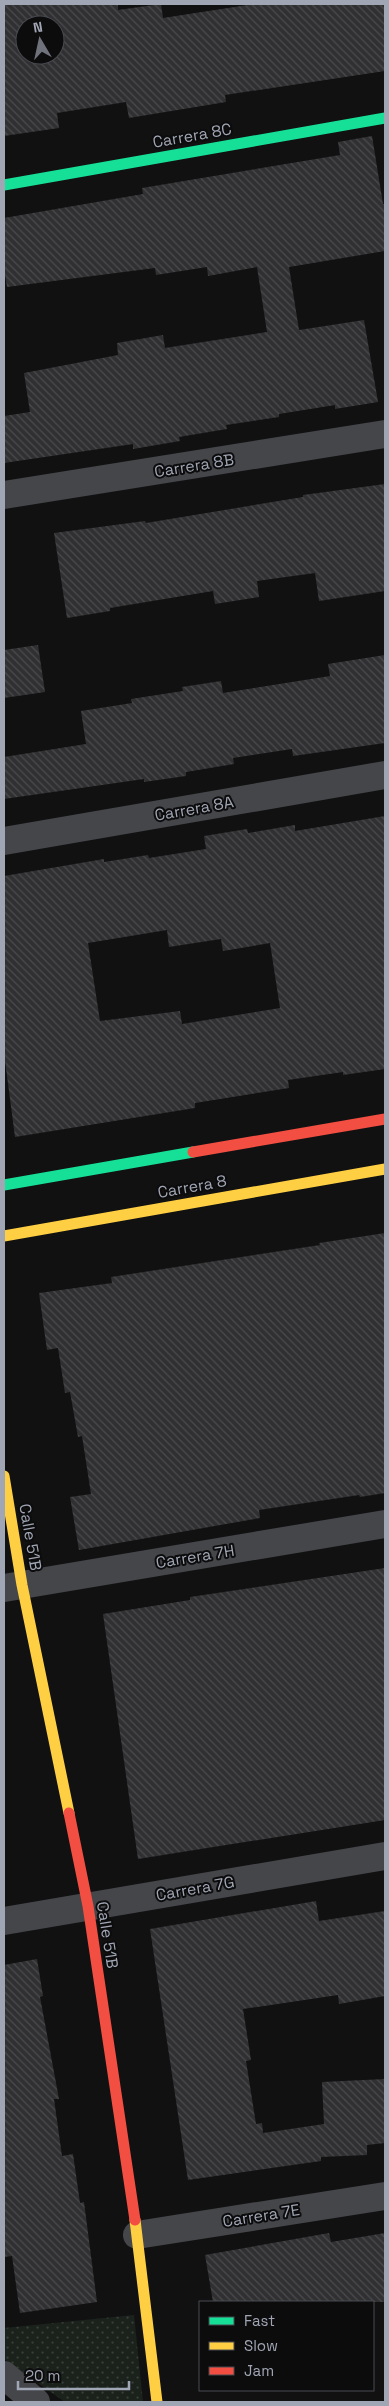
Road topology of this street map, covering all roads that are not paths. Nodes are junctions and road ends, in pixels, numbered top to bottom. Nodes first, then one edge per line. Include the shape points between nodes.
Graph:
1 (385, 118) edge
2 (4, 185) edge
3 (385, 434) edge
4 (4, 495) edge
5 (385, 775) edge
6 (4, 841) edge
7 (385, 1119) edge
8 (385, 1169) edge
9 (4, 1185) edge
10 (4, 1236) edge
11 (4, 1476) edge
12 (385, 1524) edge
13 (13, 1586) edge
14 (385, 1856) edge
15 (88, 1906) junction
16 (4, 1920) edge
17 (385, 2196) edge
18 (137, 2235) junction
19 (4, 2376) edge
20 (36, 2402) edge
21 (157, 2402) edge

1 - 2 street, Carrera 8C
3 - 4 street, Carrera 8B
5 - 6 street, Carrera 8A
7 - 9 street, Carrera 8
8 - 10 street, Carrera 8
11 - 13 street, Calle 51B
12 - 13 street, Carrera 7H
13 - 15 street, Calle 51B
14 - 15 street, Carrera 7G
15 - 16 street, Carrera 7G
15 - 18 street, Calle 51B
17 - 18 street, Carrera 7E
18 - 21 street, Calle 51B
19 - 20 street

